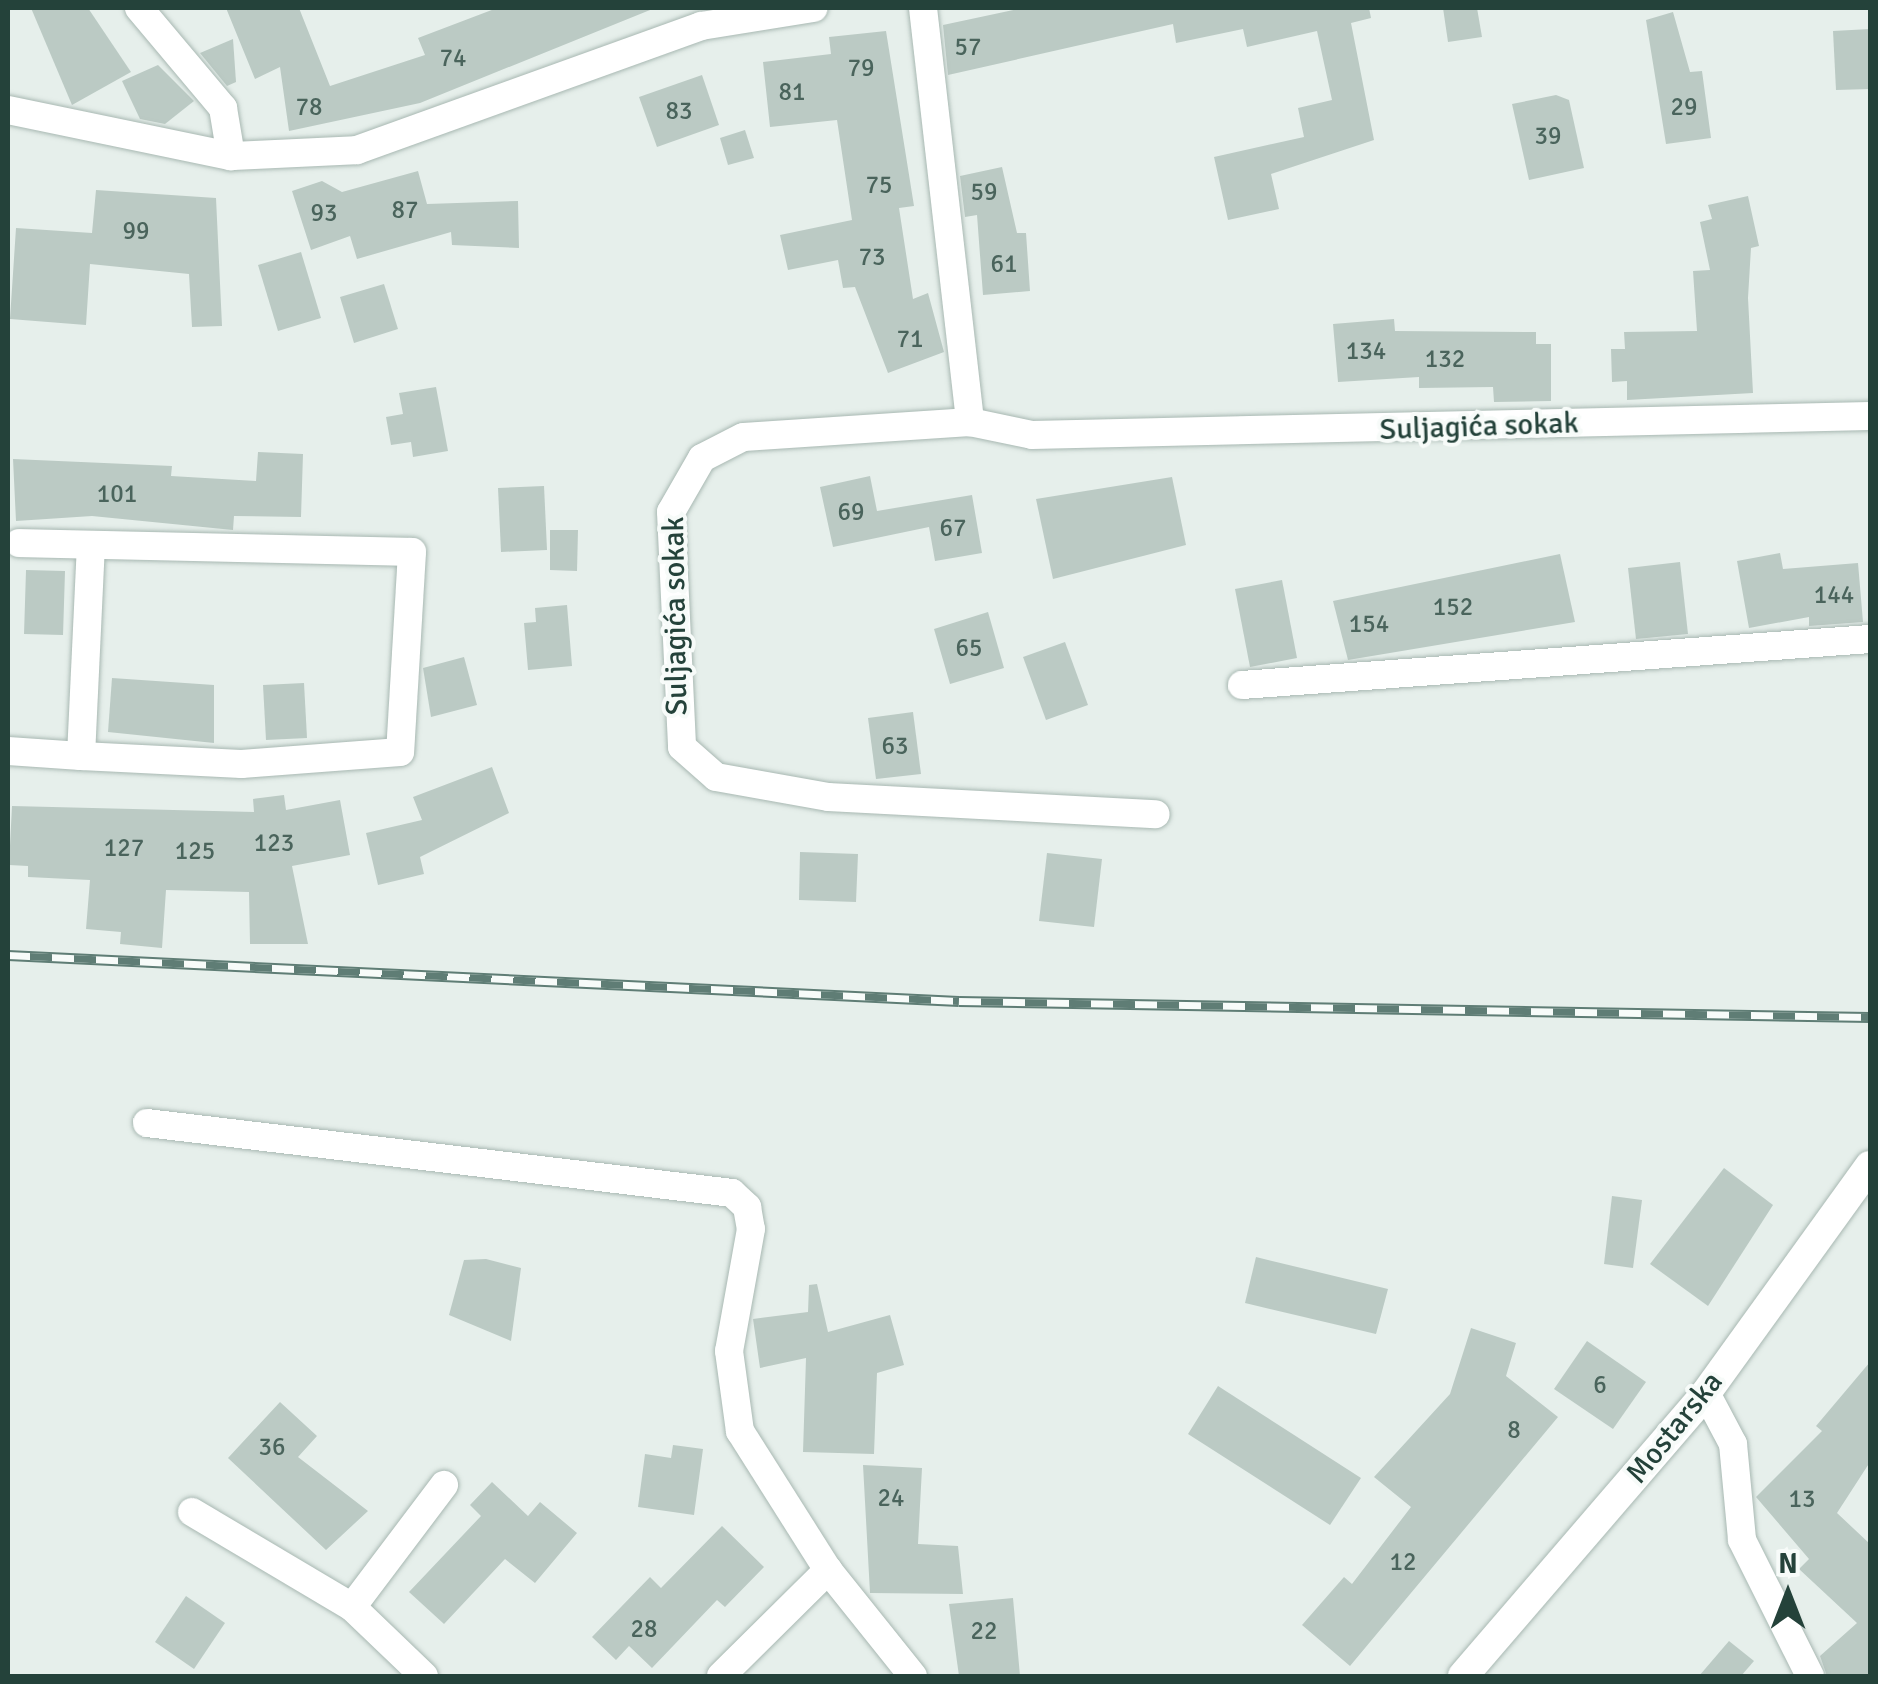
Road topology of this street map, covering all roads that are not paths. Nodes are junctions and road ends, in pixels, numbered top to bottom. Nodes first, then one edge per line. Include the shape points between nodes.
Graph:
1 (139, 8) edge
2 (814, 8) edge
3 (923, 8) edge
4 (697, 17) edge
5 (8, 110) edge
6 (231, 156) junction
7 (1870, 416) edge
8 (970, 422) junction
9 (19, 543) dead end
10 (91, 545) junction
11 (1870, 639) edge
12 (1242, 685) dead end
13 (8, 751) edge
14 (81, 756) junction
15 (1156, 814) dead end
16 (147, 1123) dead end
17 (1870, 1166) edge
18 (1706, 1392) junction
19 (444, 1485) dead end
20 (192, 1512) dead end
21 (828, 1570) junction
22 (352, 1608) junction
23 (424, 1676) edge
24 (721, 1676) edge
25 (913, 1676) edge
26 (1463, 1676) edge
27 (1810, 1676) edge

1 - 6 street via 223,108
2 - 4 street
3 - 8 street
4 - 6 street via 357,150
5 - 6 street
7 - 8 street, Suljagića sokak via 1032,435
8 - 15 street, Suljagića sokak via 743,438 702,458 671,512 682,747 716,776 828,798
9 - 10 street
10 - 14 street
10 - 14 street via 412,552 400,752 241,764
11 - 12 street
13 - 14 street
16 - 21 street via 732,1193 747,1207 751,1230 729,1352 740,1431
17 - 18 main road, Mostarska
18 - 26 main road, Mostarska
18 - 27 street via 1733,1444 1742,1540
19 - 22 street
20 - 22 street
21 - 24 street
21 - 25 street
22 - 23 street

